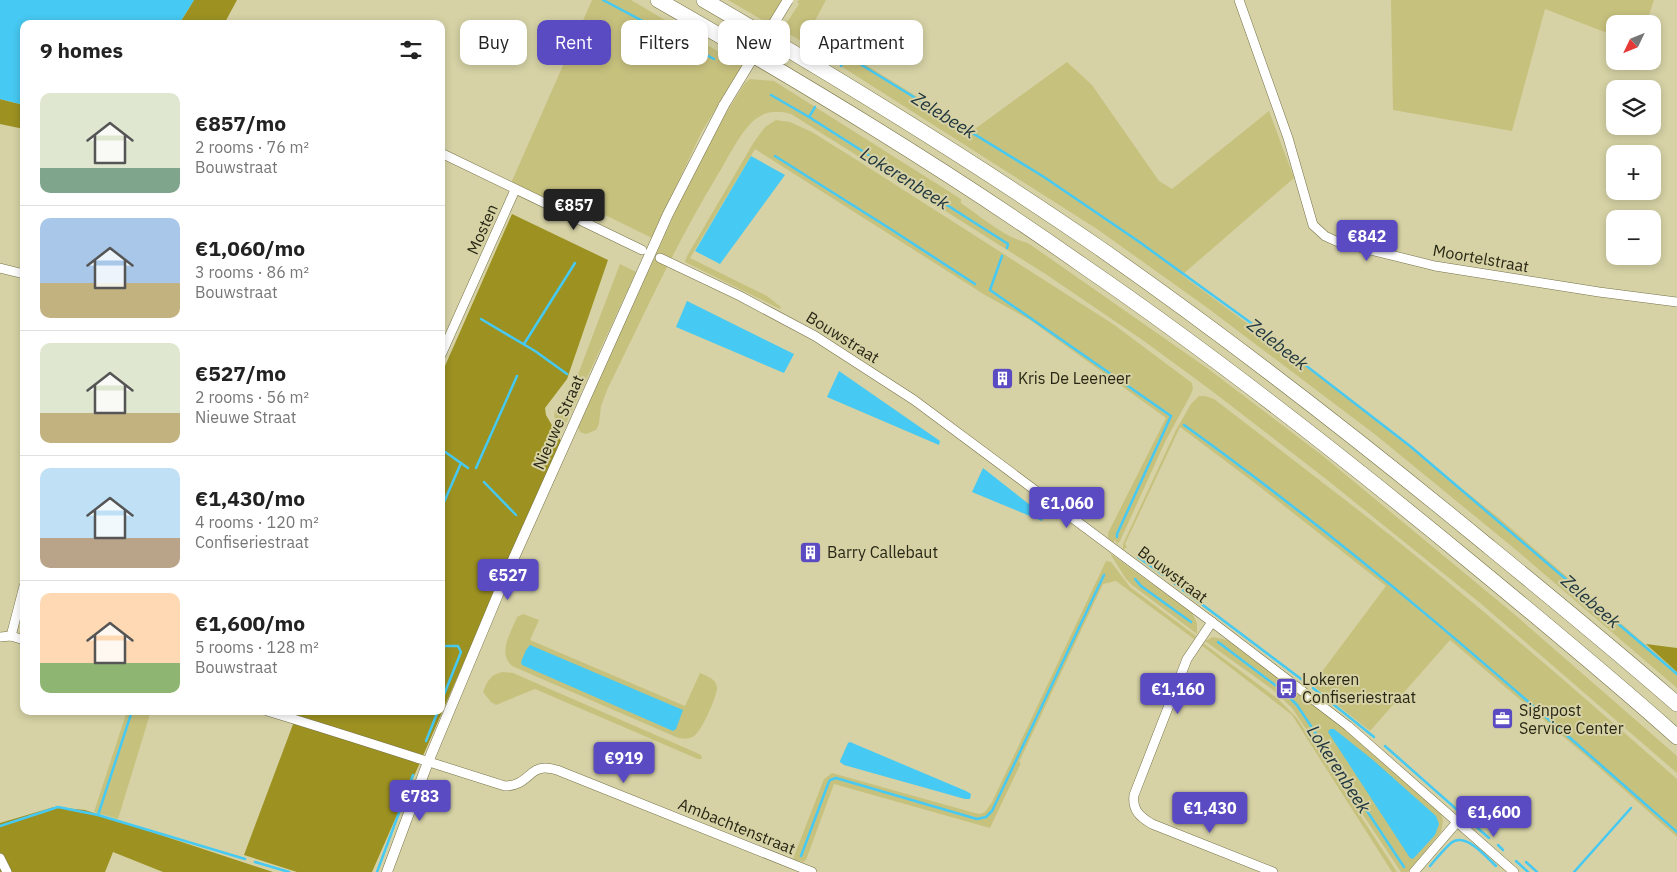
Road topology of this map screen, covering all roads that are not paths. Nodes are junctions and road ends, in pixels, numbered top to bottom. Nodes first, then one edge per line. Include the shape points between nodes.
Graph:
1 (658, 0) edge
2 (704, 0) edge
3 (788, 0) edge
4 (1239, 0) edge
5 (445, 155) edge
6 (515, 190) junction
7 (642, 250) dead end
8 (660, 258) dead end
9 (0, 268) edge
10 (20, 273) edge
11 (1677, 302) edge
12 (445, 346) edge
13 (20, 603) edge
14 (1212, 622) junction
15 (12, 636) junction
16 (0, 637) edge
17 (20, 639) edge
18 (1677, 704) edge
19 (289, 715) edge
20 (1677, 737) edge
21 (428, 762) junction
22 (1458, 821) junction
23 (0, 858) edge
24 (7, 872) edge
25 (388, 872) edge
26 (812, 872) edge
27 (1273, 872) edge
28 (1414, 872) edge
29 (1514, 872) edge

1 - 20 highway via 793,78 940,170 1163,322 1399,503
2 - 18 highway via 952,150 1176,303 1413,484
3 - 21 street, Nieuwe Straat, bridge via 724,105 678,193 504,580
4 - 11 street, Moortelstraat via 1288,138 1314,225 1326,236 1338,242 1435,266
5 - 6 street, Mosten
6 - 7 street
6 - 12 street, Mosten
8 - 14 street, Bouwstraat via 827,343 898,390
9 - 10 street
13 - 15 street
14 - 22 street, Bouwstraat via 1348,726
14 - 27 street via 1187,659 1133,803 1142,818 1152,824
15 - 16 street
15 - 17 street
19 - 21 street, Ambachtenstraat
21 - 25 street, Nieuwe Straat
21 - 26 street, Ambachtenstraat via 505,786 521,783 535,770 557,770
22 - 28 street
22 - 29 street, Bouwstraat
23 - 24 street

